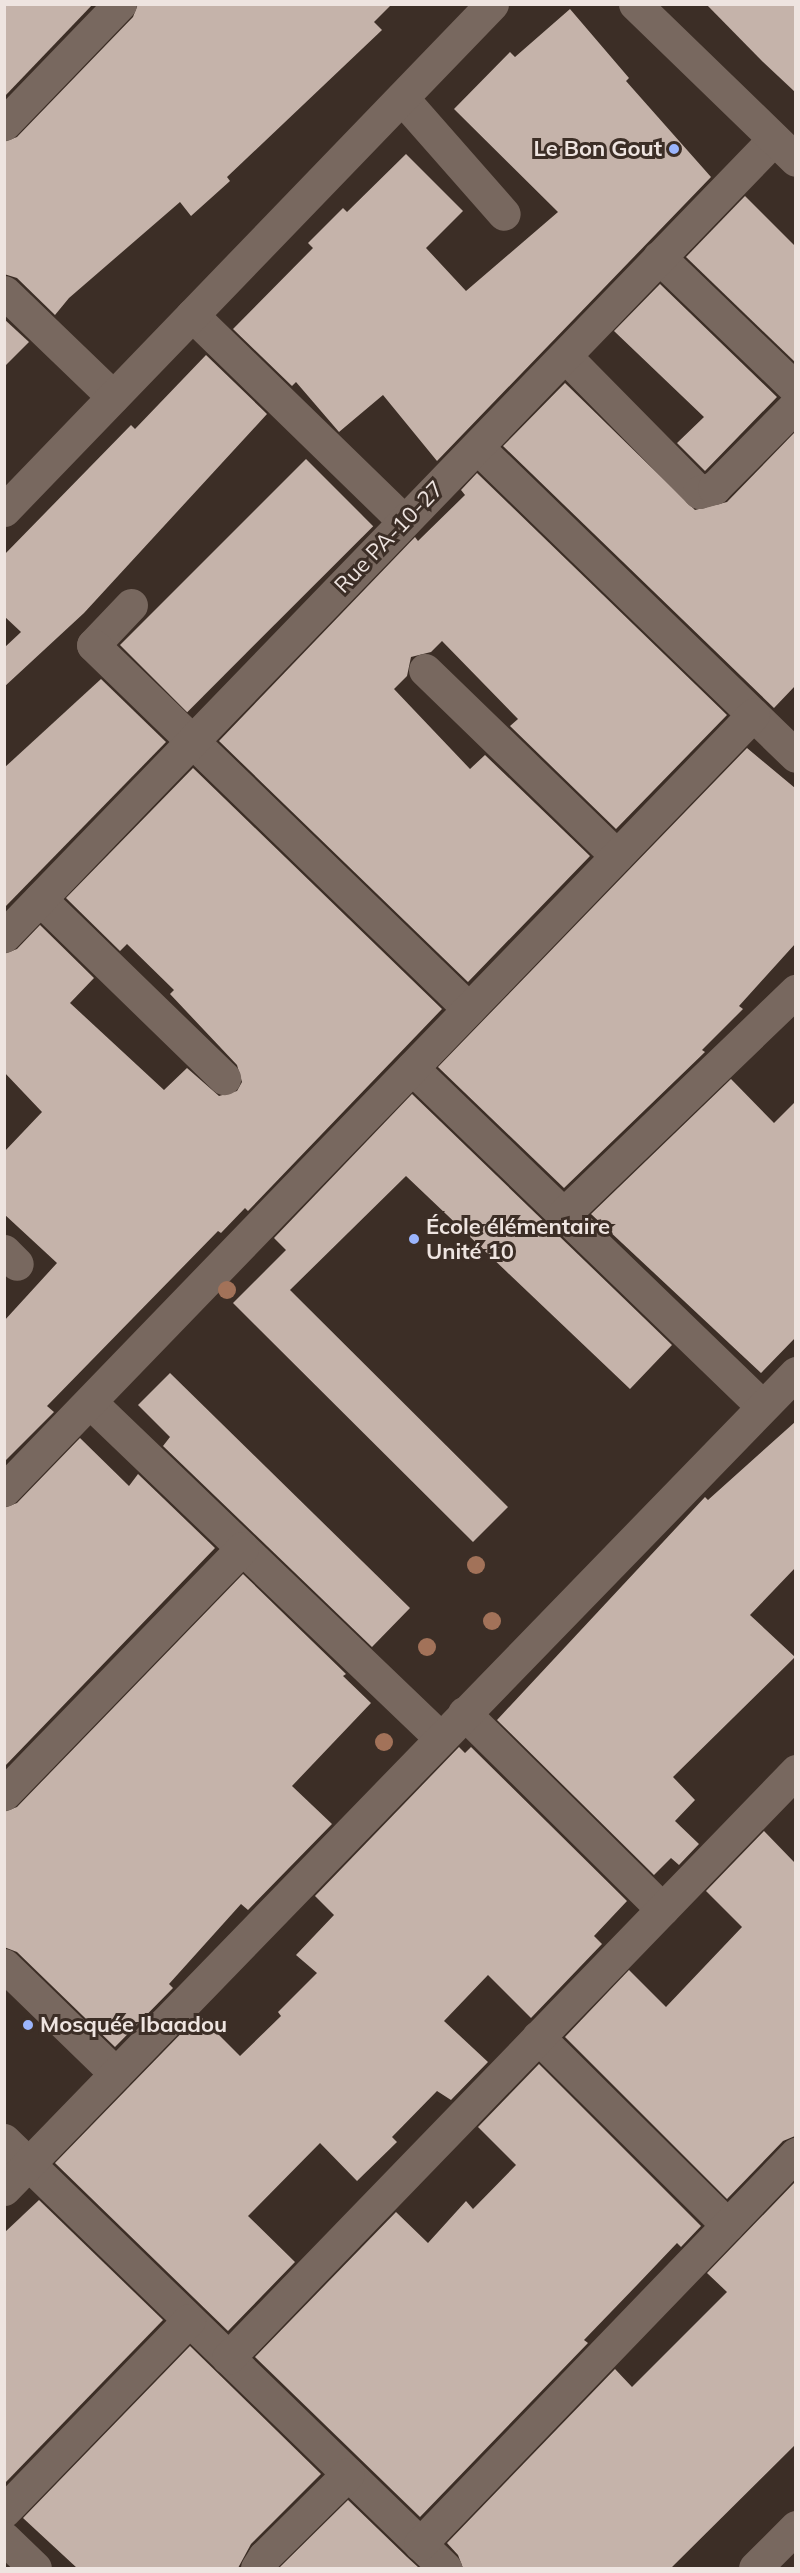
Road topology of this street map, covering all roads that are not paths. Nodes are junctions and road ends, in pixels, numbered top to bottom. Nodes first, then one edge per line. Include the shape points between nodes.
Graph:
1 (120, 4) edge
2 (492, 4) edge
3 (635, 4) edge
4 (402, 98) junction
5 (4, 124) edge
6 (785, 150) edge
7 (504, 214) dead end
8 (659, 257) junction
9 (4, 292) edge
10 (192, 315) junction
11 (565, 356) junction
12 (795, 389) edge
13 (113, 397) junction
14 (795, 405) edge
15 (477, 447) junction
16 (4, 510) edge
17 (404, 521) junction
18 (131, 605) dead end
19 (425, 670) dead end
20 (753, 715) junction
21 (192, 742) junction
22 (795, 756) edge
23 (617, 856) junction
24 (40, 899) junction
25 (4, 936) edge
26 (795, 991) edge
27 (469, 1009) junction
28 (412, 1068) junction
29 (224, 1078) dead end
30 (564, 1214) junction
31 (795, 1373) edge
32 (90, 1402) junction
33 (762, 1405) junction
34 (4, 1490) edge
35 (242, 1548) junction
36 (464, 1713) junction
37 (440, 1738) junction
38 (795, 1771) edge
39 (4, 1794) edge
40 (662, 1909) junction
41 (4, 1965) edge
42 (538, 2037) junction
43 (116, 2074) junction
44 (4, 2140) edge
45 (795, 2154) edge
46 (29, 2164) junction
47 (4, 2189) edge
48 (727, 2225) junction
49 (189, 2320) junction
50 (228, 2358) junction
51 (348, 2474) junction
52 (4, 2511) edge
53 (795, 2527) edge
54 (4, 2538) edge
55 (420, 2544) junction
56 (35, 2568) edge
57 (257, 2568) edge
58 (445, 2568) edge
59 (755, 2568) edge

1 - 5 street
2 - 4 street
3 - 6 street
4 - 7 street
4 - 10 street
6 - 8 street, Rue PA-10-27
8 - 11 street, Rue PA-10-27
8 - 12 street
9 - 13 street
10 - 13 street
10 - 17 street
11 - 14 street via 699,492 714,488
11 - 15 street, Rue PA-10-27
13 - 16 street
15 - 17 street, Rue PA-10-27
15 - 20 street
17 - 21 street, Rue PA-10-27
18 - 21 street via 93,645
19 - 23 street
20 - 22 street
20 - 23 street
21 - 24 street, Rue PA-10-27
21 - 27 street
23 - 27 street
24 - 25 street, Rue PA-10-27
24 - 29 street
26 - 30 street
27 - 28 street
28 - 30 street
28 - 32 street
30 - 33 street
31 - 33 street
32 - 34 street
32 - 35 street
33 - 36 street
35 - 37 street
35 - 39 street
36 - 37 street
36 - 40 street
37 - 43 street
38 - 40 street
40 - 42 street
41 - 43 street
42 - 48 street
42 - 50 street
43 - 46 street
44 - 46 street
45 - 48 street
46 - 47 street
46 - 49 street
48 - 55 street
49 - 50 street
49 - 52 street
50 - 51 street
51 - 55 street
51 - 57 street
53 - 59 street
54 - 56 street
55 - 58 street

